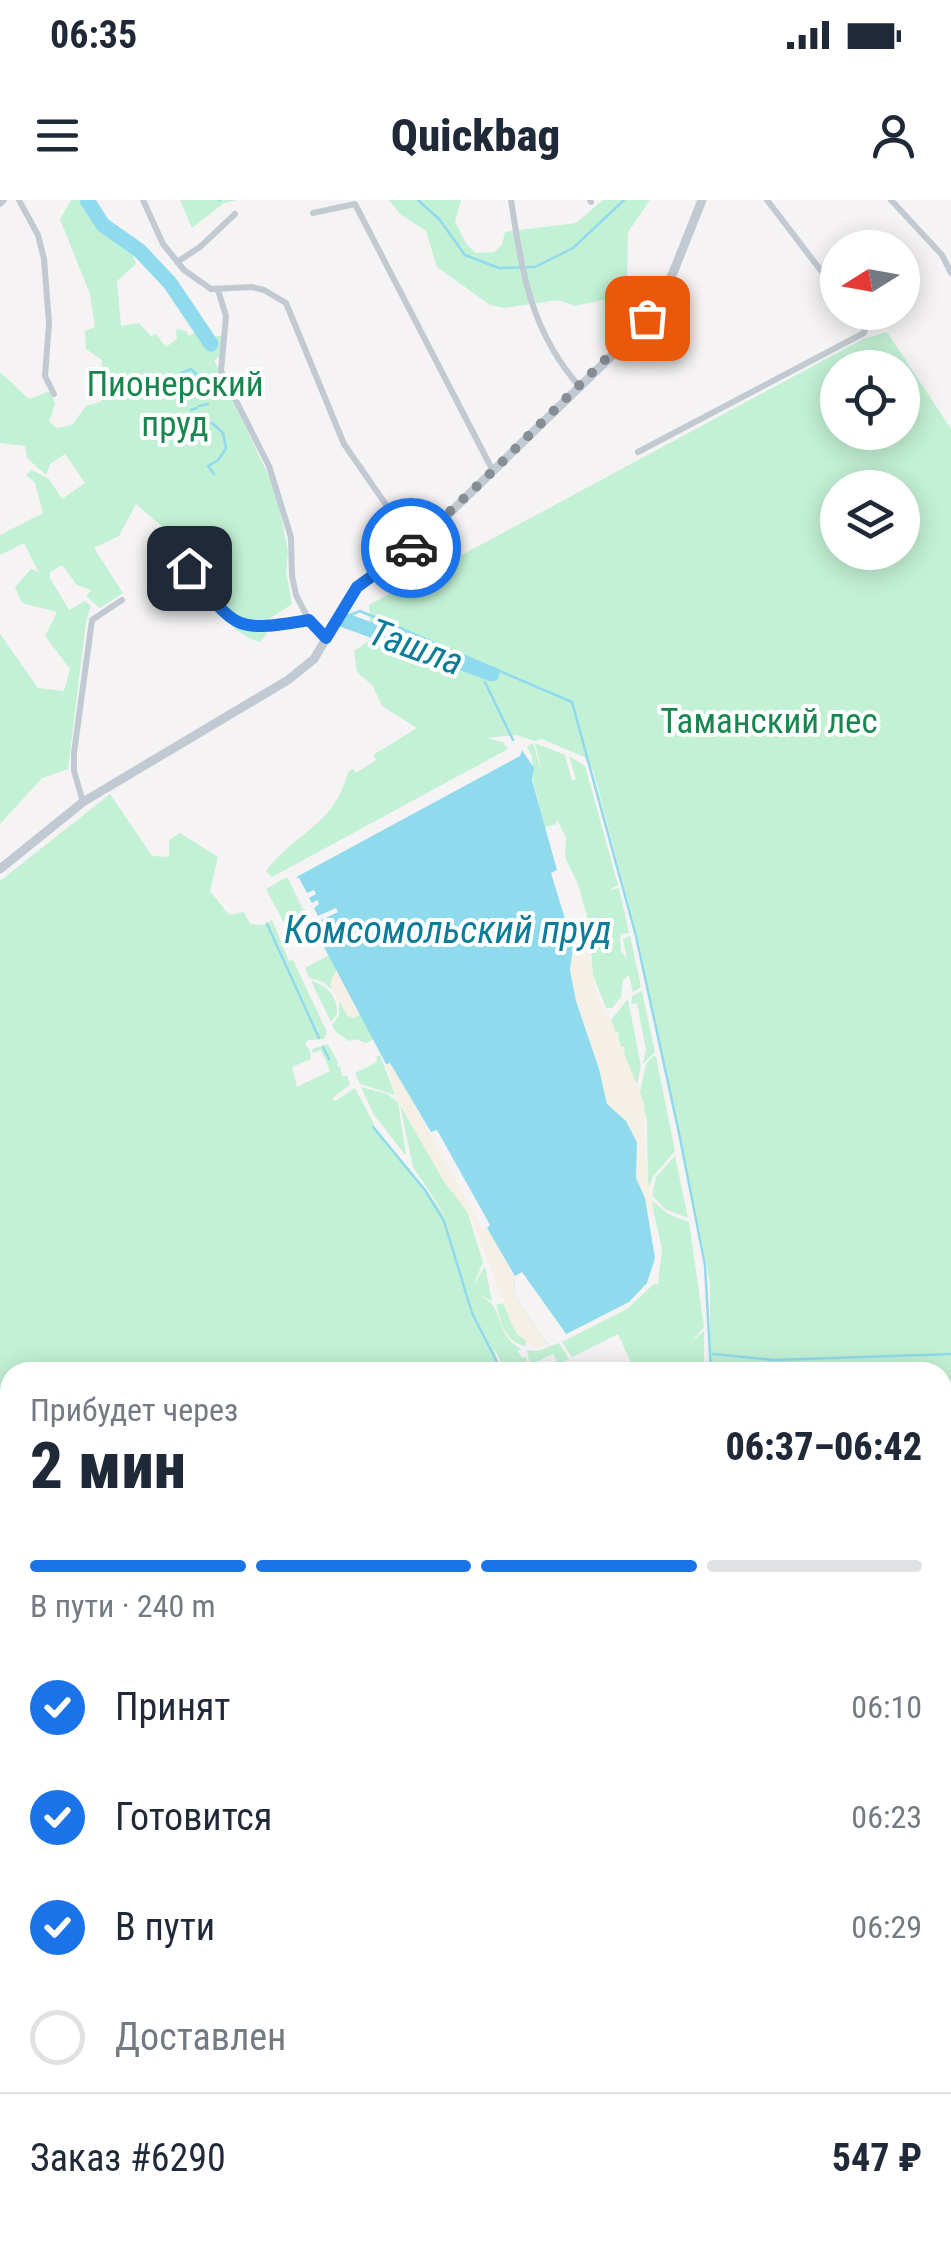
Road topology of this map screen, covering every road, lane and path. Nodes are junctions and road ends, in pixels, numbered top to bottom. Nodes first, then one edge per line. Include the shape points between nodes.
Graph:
1 (20, 200) edge
2 (143, 200) edge
3 (511, 200) edge
4 (702, 200) edge
5 (767, 200) edge
6 (891, 200) edge
7 (313, 213) dead end
8 (235, 214) dead end
9 (177, 262) junction
10 (820, 269) edge
11 (951, 273) edge
12 (218, 290) junction
13 (865, 330) edge
14 (580, 387) junction
15 (54, 394) dead end
16 (638, 452) dead end
17 (493, 471) junction
18 (414, 546) junction
19 (189, 568) dead end
20 (122, 600) dead end
21 (309, 620) junction
22 (326, 638) junction
23 (82, 802) junction
24 (0, 869) edge

1 - 15 street via 44,260 45,376
2 - 9 street
3 - 14 street via 538,322 551,353
4 - 14 street via 659,299
5 - 10 street
6 - 11 street
7 - 17 street via 354,204
8 - 9 street
9 - 12 street
12 - 18 street via 252,287 286,303 344,444
12 - 21 street via 226,316 221,371 269,466 290,537 295,592
13 - 16 street
14 - 17 street
17 - 18 street
18 - 22 street via 357,587
19 - 21 street via 238,624 257,628
20 - 23 street via 92,620 74,754
21 - 22 street
22 - 23 street via 288,680
23 - 24 street

